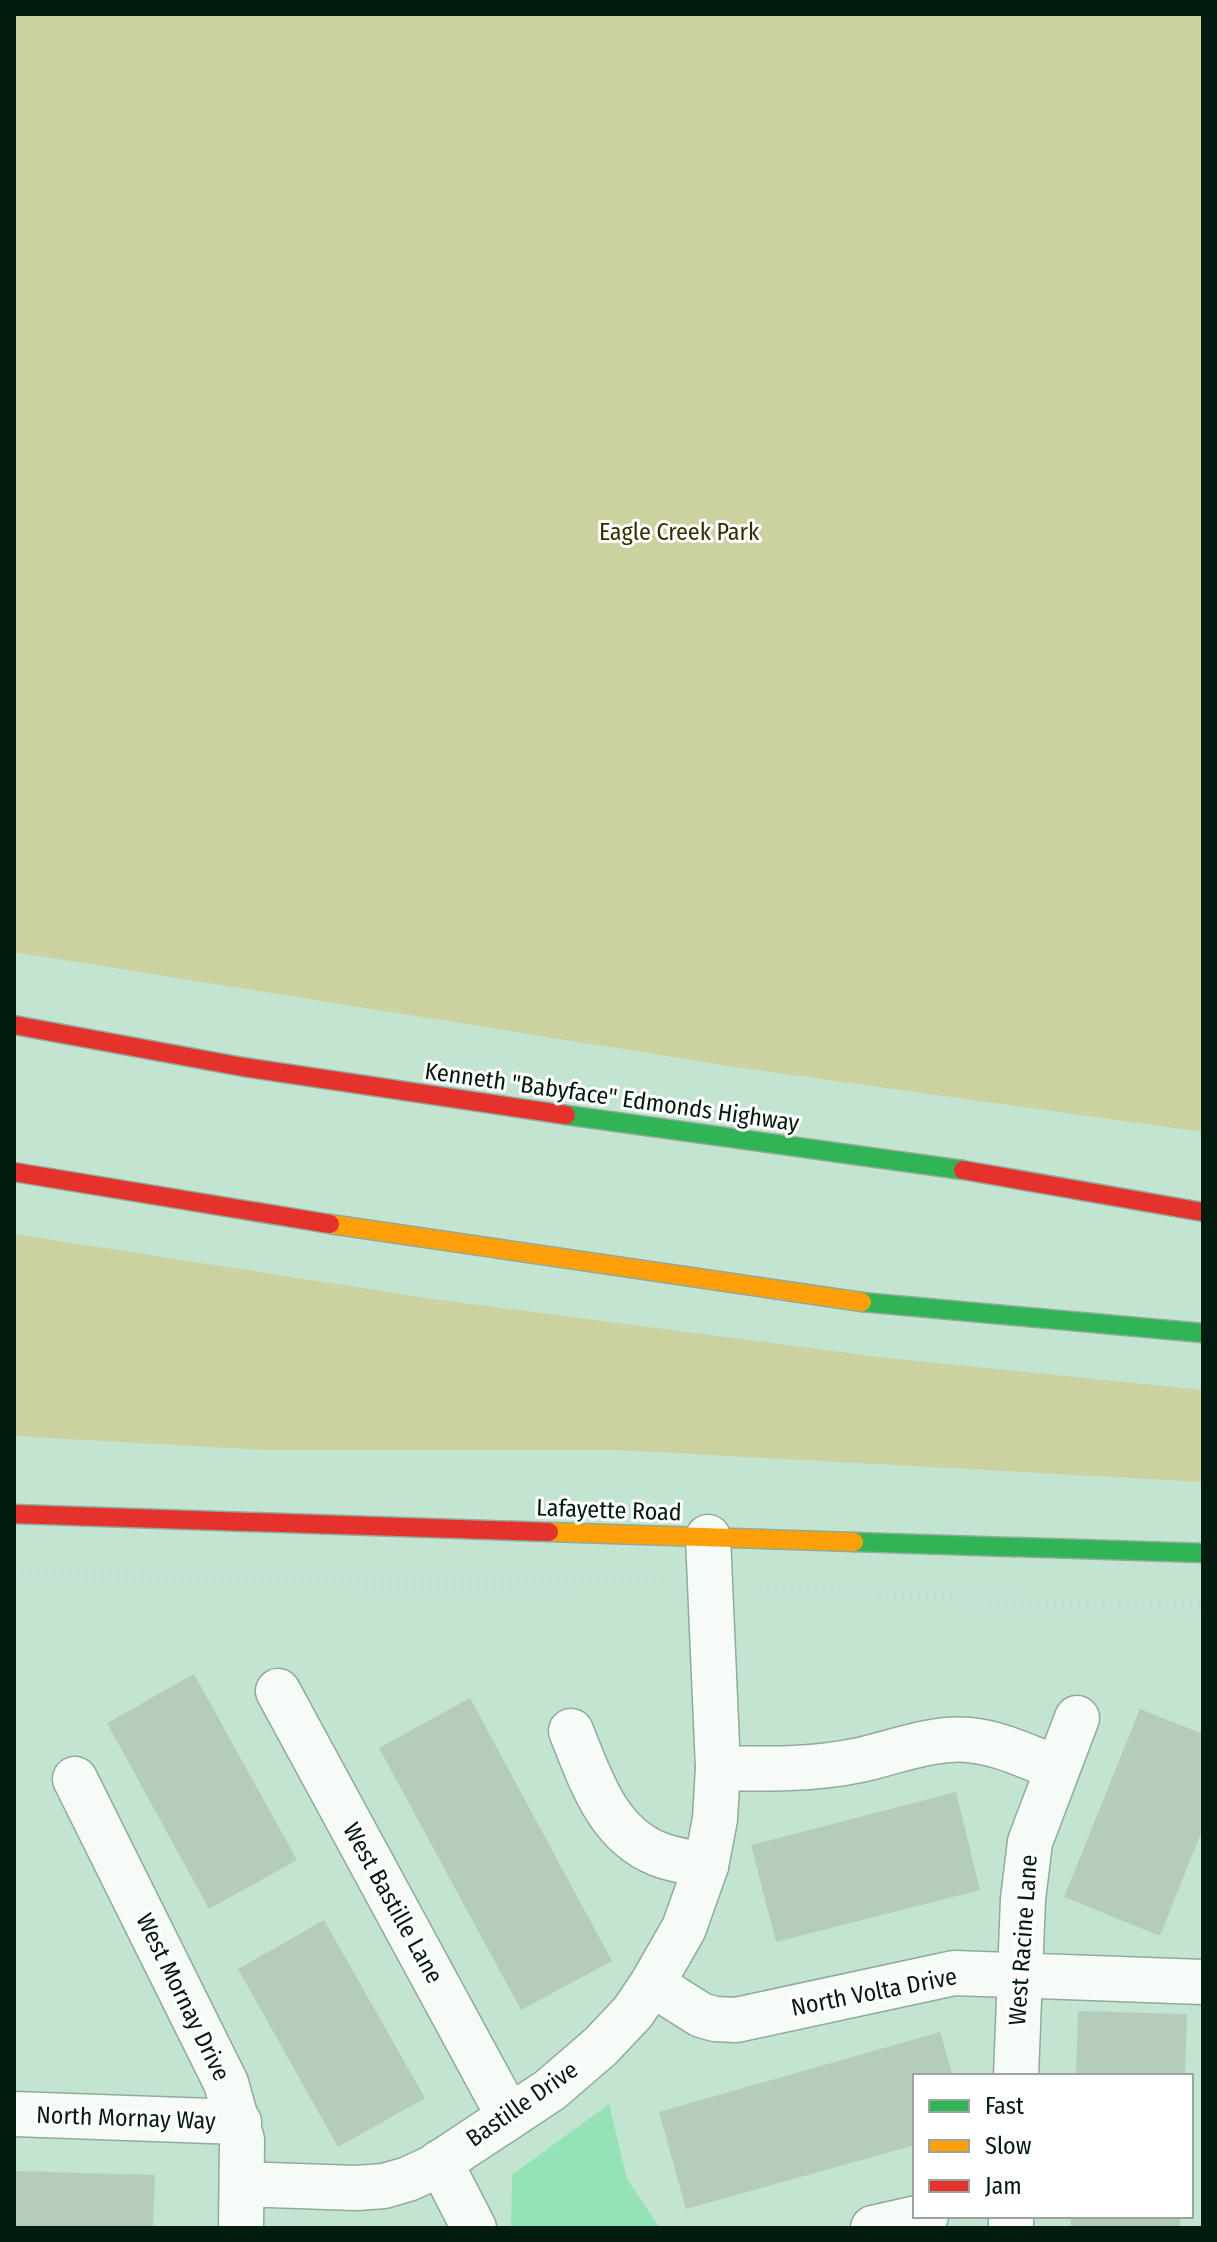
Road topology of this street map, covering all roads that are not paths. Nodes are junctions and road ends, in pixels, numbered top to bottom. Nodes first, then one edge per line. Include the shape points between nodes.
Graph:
1 (14, 1025) edge
2 (14, 1172) edge
3 (1203, 1212) edge
4 (1203, 1333) edge
5 (14, 1514) edge
6 (708, 1537) junction
7 (1203, 1553) edge
8 (278, 1691) dead end
9 (1077, 1718) dead end
10 (571, 1731) dead end
11 (718, 1768) junction
12 (1057, 1768) junction
13 (75, 1779) dead end
14 (706, 1866) junction
15 (1019, 1974) junction
16 (1203, 1982) edge
17 (652, 1984) junction
18 (1016, 2074) edge
19 (14, 2114) edge
20 (508, 2115) junction
21 (239, 2122) junction
22 (440, 2162) junction
23 (242, 2184) junction
24 (917, 2218) edge
25 (241, 2228) edge
26 (474, 2228) edge
27 (873, 2228) edge

1 - 3 main road, Kenneth "Babyface" Edmonds Highway via 258,1069 1003,1176
2 - 4 main road via 423,1239 892,1306
5 - 6 main road, Lafayette Road
6 - 7 main road, Lafayette Road
6 - 11 street, Bastille Drive
8 - 20 street, West Bastille Lane
9 - 12 street, West Racine Lane
10 - 14 street via 601,1802 624,1832 660,1855
11 - 12 street via 818,1766 942,1739 987,1742
11 - 14 street, Bastille Drive
12 - 15 street, West Racine Lane via 1030,1842
13 - 21 street, West Mornay Drive via 219,2069
14 - 17 street, Bastille Drive via 684,1928
15 - 16 street, North Volta Drive
15 - 17 street, North Volta Drive via 954,1973 736,2020 701,2015
15 - 18 street, West Racine Lane
17 - 20 street, Bastille Drive via 623,2024 571,2074
19 - 21 street, North Mornay Way
20 - 22 street, Bastille Drive
21 - 23 street, West Mornay Drive
22 - 23 street, Bastille Drive via 384,2186
22 - 26 street
23 - 25 street, West Mornay Drive
24 - 27 street

